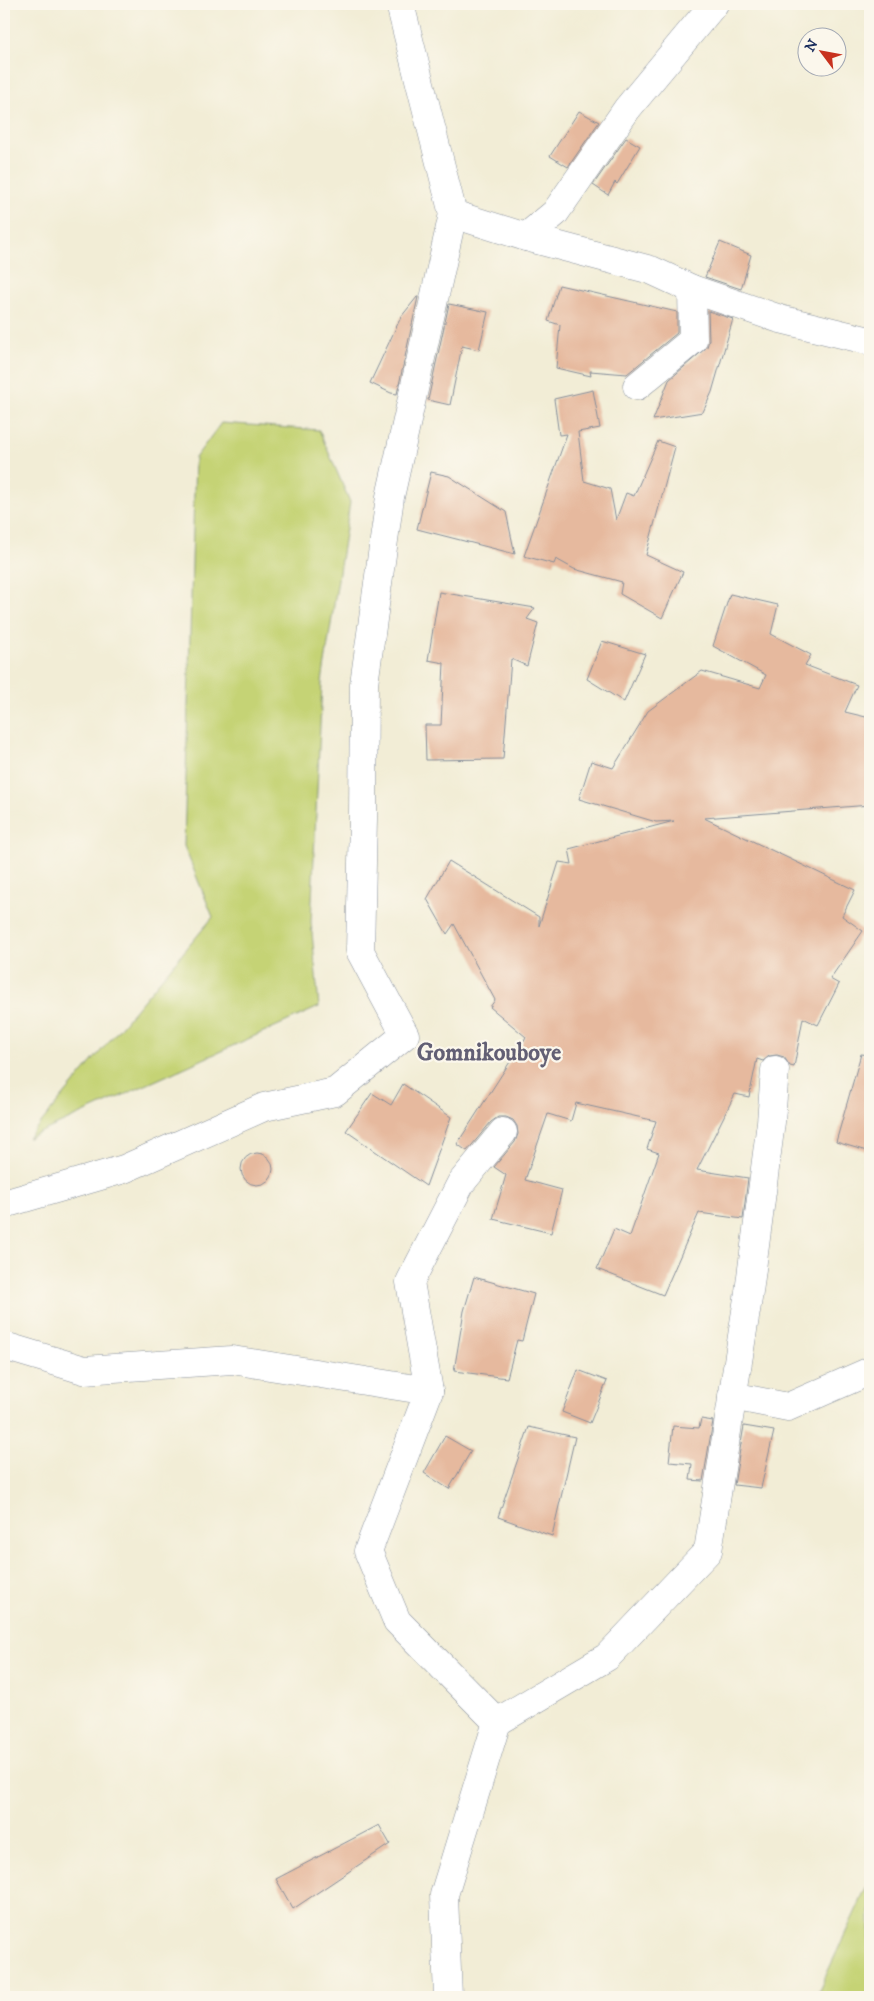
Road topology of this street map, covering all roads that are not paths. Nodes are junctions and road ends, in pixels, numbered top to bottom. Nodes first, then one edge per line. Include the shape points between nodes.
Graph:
1 (400, 4) edge
2 (714, 4) edge
3 (453, 214) junction
4 (526, 237) junction
5 (692, 289) junction
6 (870, 342) edge
7 (637, 386) dead end
8 (775, 1070) dead end
9 (504, 1132) dead end
10 (4, 1204) edge
11 (4, 1346) edge
12 (870, 1371) edge
13 (429, 1392) junction
14 (732, 1396) junction
15 (496, 1722) junction
16 (448, 1997) edge

1 - 3 street
2 - 4 street via 627,109 555,212
3 - 4 street
3 - 10 street via 390,497 364,684 360,951 405,1035 334,1092 264,1107 124,1169
4 - 5 street via 651,270
5 - 6 street via 780,319
5 - 7 street via 693,340
8 - 14 street via 755,1245
9 - 13 street via 461,1183 410,1282
11 - 13 street via 84,1370 232,1360
12 - 14 street via 788,1407
13 - 15 street via 368,1551 397,1621
14 - 15 street via 708,1551 607,1657
15 - 16 street via 444,1895

